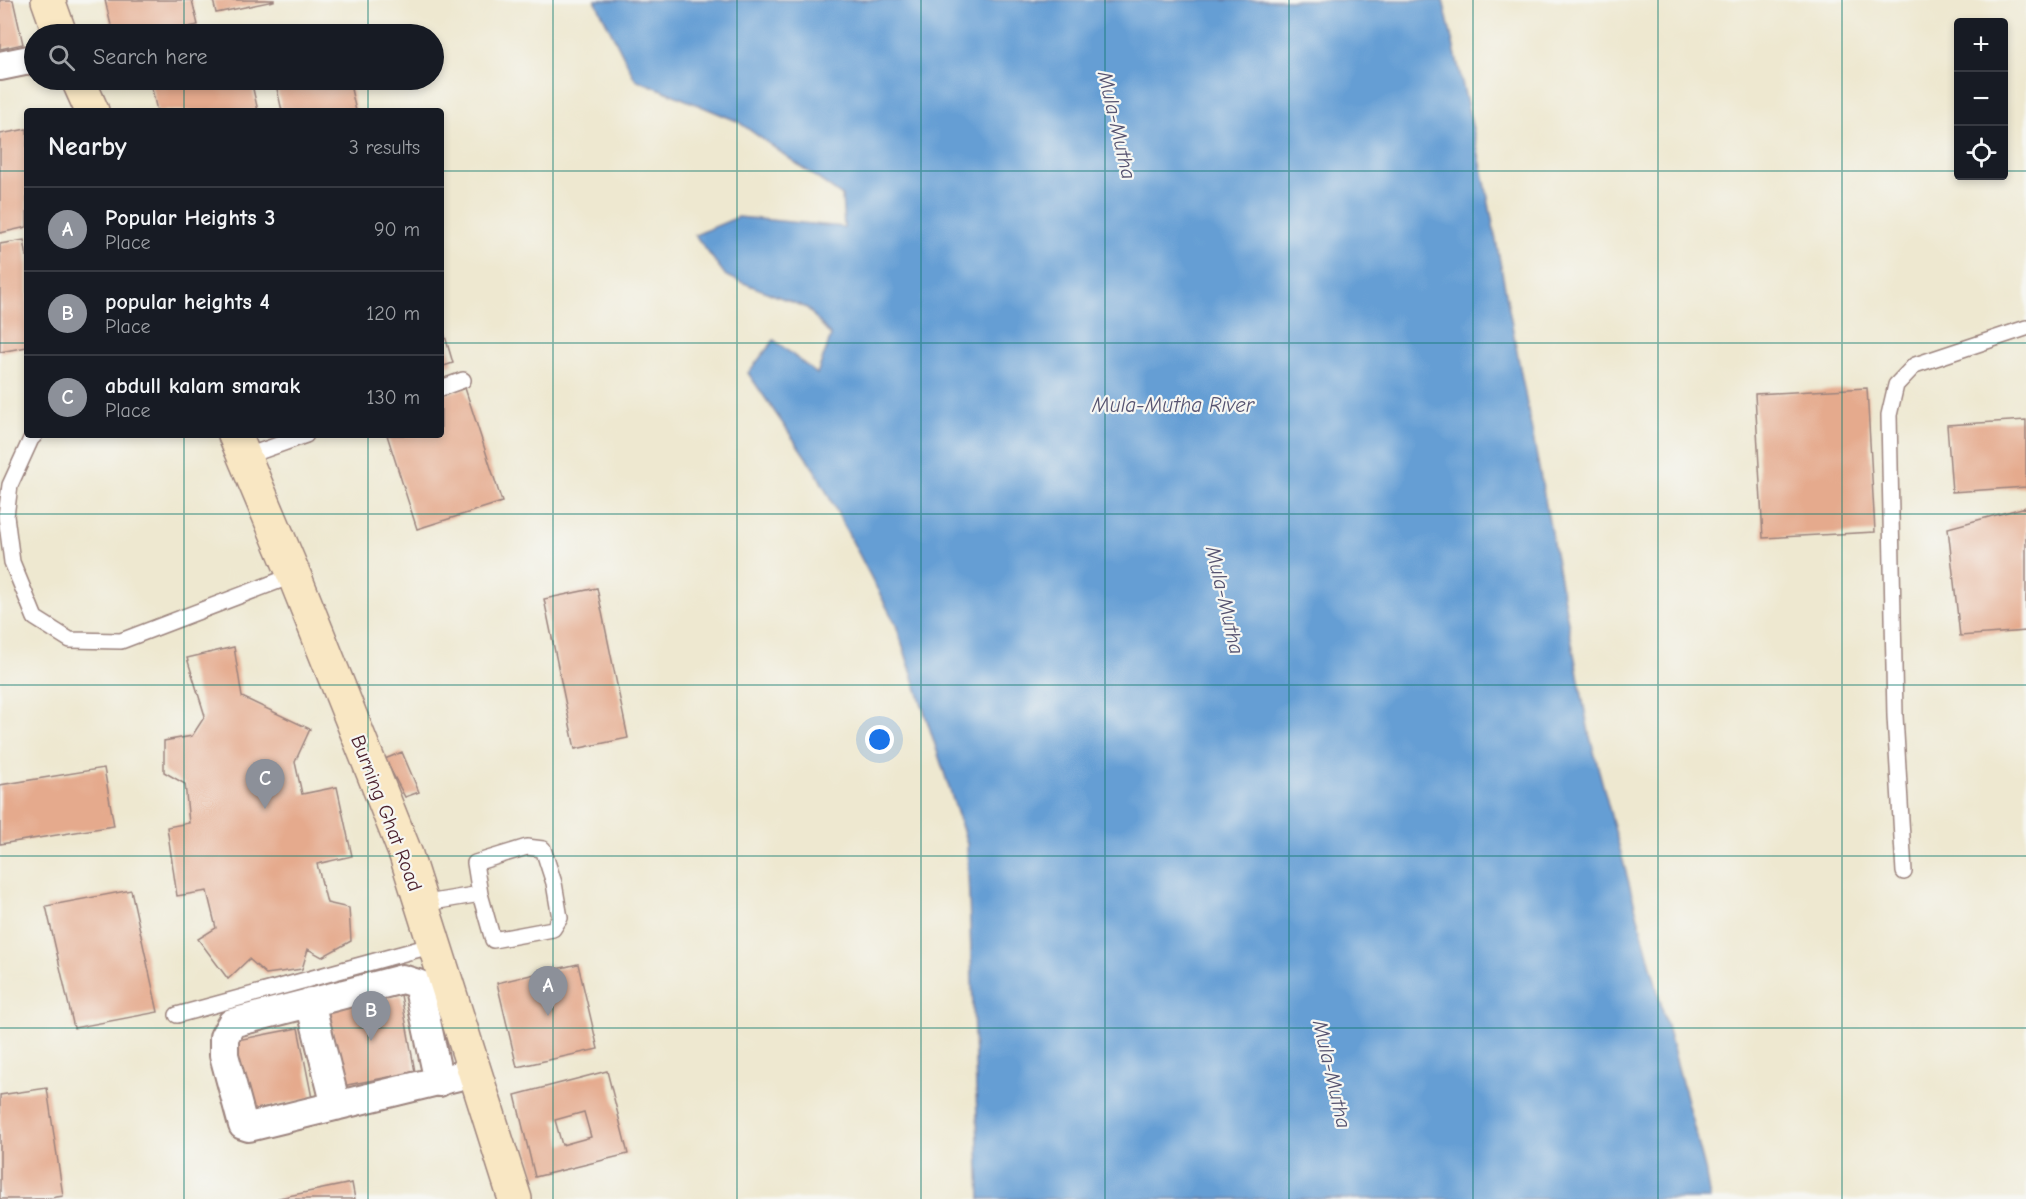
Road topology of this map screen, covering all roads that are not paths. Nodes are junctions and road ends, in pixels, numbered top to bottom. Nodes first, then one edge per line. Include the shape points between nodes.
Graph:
1 (48, 0) edge
2 (56, 24) edge
3 (24, 61) edge
4 (0, 66) edge
5 (83, 90) edge
6 (91, 108) edge
7 (2026, 328) edge
8 (463, 380) dead end
9 (444, 387) edge
10 (32, 438) edge
11 (288, 438) edge
12 (239, 446) edge
13 (294, 575) junction
14 (1904, 873) dead end
15 (480, 894) junction
16 (421, 904) junction
17 (434, 945) junction
18 (310, 1002) junction
19 (177, 1015) dead end
20 (475, 1072) junction
21 (439, 1082) junction
22 (336, 1106) junction
23 (515, 1199) edge

1 - 2 street
3 - 4 street
5 - 6 street
7 - 14 lane via 1915,365 1896,385 1889,415 1895,716
8 - 9 lane
10 - 13 lane via 10,484 6,516 12,562 35,618 70,640 121,641
11 - 12 lane
12 - 13 street, Burning Ghat Road
13 - 16 street, Burning Ghat Road via 406,855
15 - 15 lane via 493,940 553,929 560,918 543,849 527,847 475,863
15 - 16 lane
16 - 17 street, Burning Ghat Road
17 - 19 lane
17 - 20 street, Burning Ghat Road
18 - 21 street via 402,979 418,984
18 - 22 street
18 - 22 street via 232,1023 224,1037 224,1055 243,1125 249,1127
20 - 21 street
20 - 23 street, Burning Ghat Road
21 - 22 street

